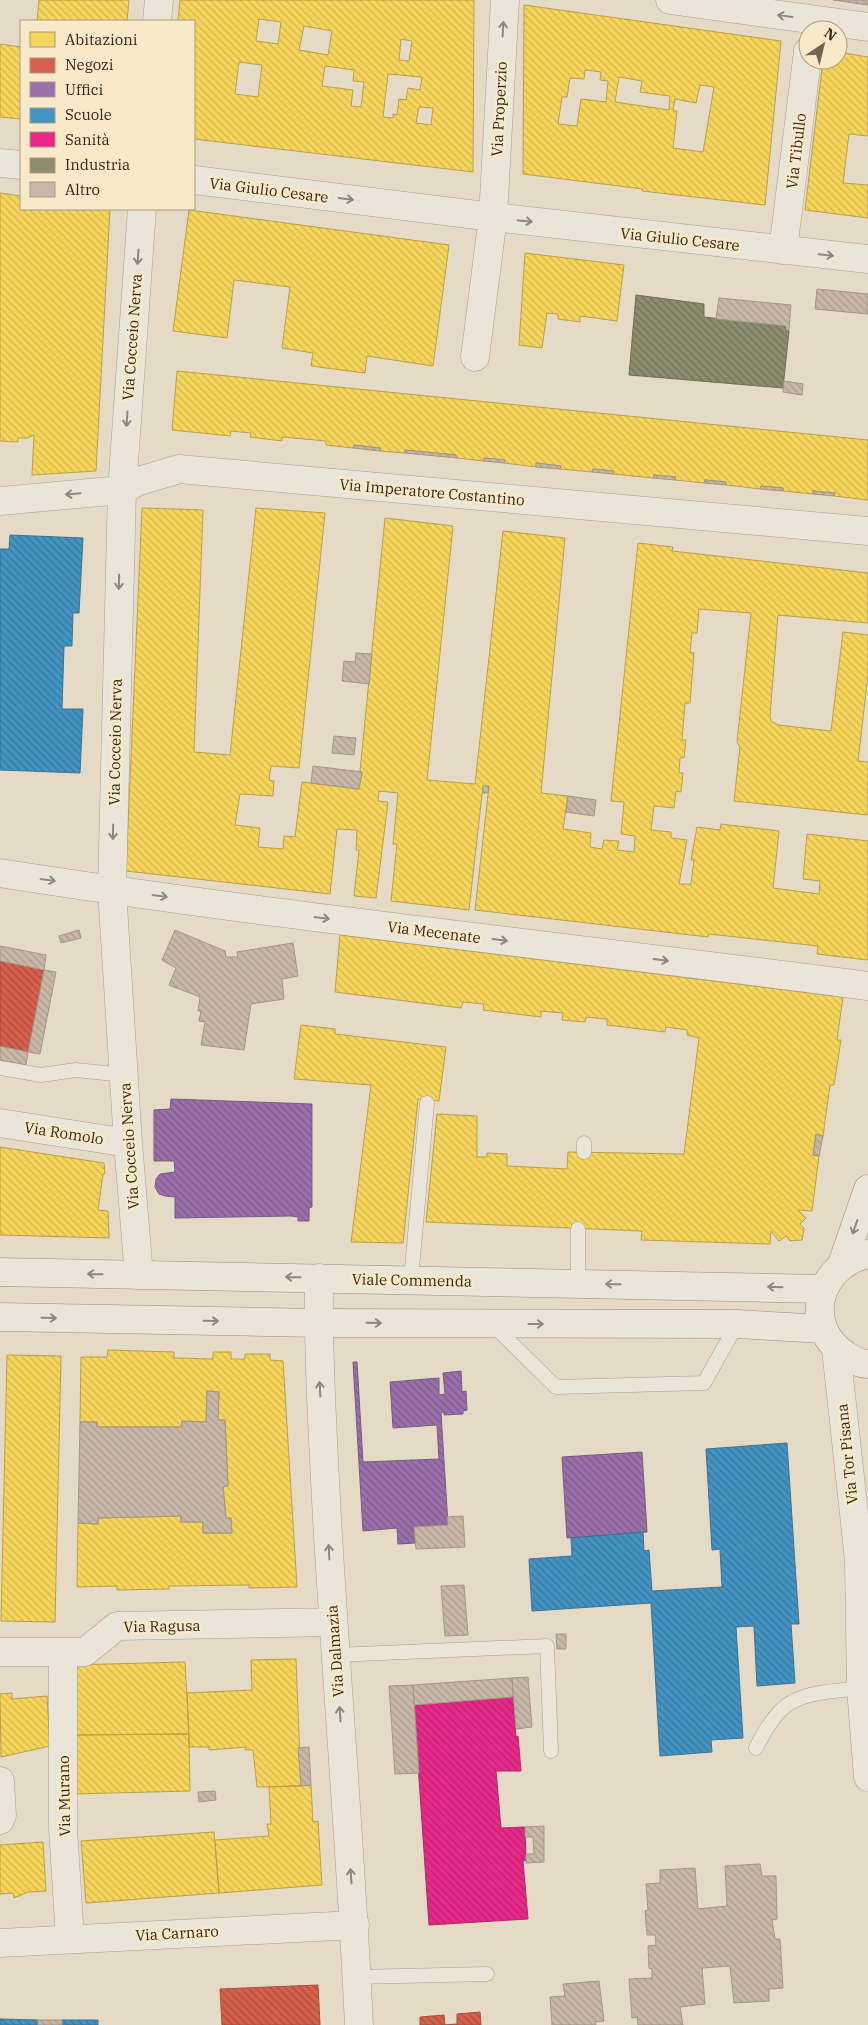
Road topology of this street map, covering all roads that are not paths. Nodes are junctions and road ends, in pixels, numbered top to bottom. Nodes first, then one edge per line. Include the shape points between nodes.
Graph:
1 (159, 0) edge
2 (505, 0) edge
3 (670, 0) edge
4 (157, 20) edge
5 (798, 23) edge
6 (848, 26) edge
7 (868, 27) edge
8 (806, 70) edge
9 (0, 163) edge
10 (20, 165) edge
11 (195, 180) edge
12 (142, 210) edge
13 (493, 217) junction
14 (783, 250) junction
15 (868, 259) edge
16 (475, 357) dead end
17 (122, 490) junction
18 (0, 501) edge
19 (868, 531) edge
20 (0, 873) edge
21 (112, 890) junction
22 (868, 986) edge
23 (0, 1068) edge
24 (124, 1075) junction
25 (427, 1103) dead end
26 (0, 1123) edge
27 (128, 1143) junction
28 (868, 1189) edge
29 (578, 1229) dead end
30 (868, 1254) edge
31 (842, 1264) junction
32 (0, 1272) edge
33 (139, 1275) junction
34 (319, 1278) junction
35 (411, 1280) junction
36 (578, 1283) junction
37 (824, 1289) junction
38 (0, 1317) edge
39 (318, 1323) junction
40 (493, 1324) junction
41 (737, 1324) junction
42 (829, 1339) junction
43 (868, 1364) edge
44 (868, 1519) edge
45 (859, 1560) junction
46 (333, 1622) junction
47 (0, 1652) edge
48 (63, 1653) junction
49 (335, 1655) junction
50 (861, 1688) junction
51 (756, 1748) dead end
52 (551, 1751) dead end
53 (868, 1777) edge
54 (0, 1781) edge
55 (0, 1820) edge
56 (355, 1925) junction
57 (70, 1939) junction
58 (0, 1943) edge
59 (487, 1974) dead end
60 (357, 1977) junction
61 (359, 2025) edge

1 - 4 street
13 -> 2 street, Via Properzio
5 -> 3 street
6 - 7 street
8 - 14 street, Via Tibullo
9 - 10 street
11 -> 13 street, Via Giulio Cesare
12 -> 17 street, Via Cocceio Nerva
13 -> 14 street, Via Giulio Cesare
13 - 16 street
14 -> 15 street, Via Giulio Cesare
17 -> 18 street, Via Imperatore Costantino
17 - 19 street, Via Imperatore Costantino via 139,481 179,470
17 -> 21 street, Via Cocceio Nerva
20 -> 21 street, Via Mecenate
21 -> 22 street, Via Mecenate
21 - 24 street, Via Cocceio Nerva
23 - 24 lane via 41,1075 76,1070
24 - 27 street, Via Cocceio Nerva
25 - 35 lane
26 - 27 street, Via Romolo
27 - 33 street, Via Cocceio Nerva
28 -> 31 street, Via Tor Pisana
29 - 36 lane
30 - 31 street
31 - 37 street, Via Tor Pisana
33 -> 32 street, Viale Commenda
34 -> 33 street, Viale Commenda
34 - 35 street, Viale Commenda
34 - 39 street, Via Dalmazia
35 - 36 street, Viale Commenda
37 -> 36 street, Viale Commenda
37 - 42 street, Via Tor Pisana via 820,1309
38 -> 39 street
39 -> 40 street
46 -> 39 street, Via Dalmazia
40 -> 41 street
40 - 41 lane via 556,1387 704,1383
41 - 42 street
42 - 43 street via 860,1364
42 - 45 street, Via Tor Pisana
44 - 45 street, Via Tor Pisana
45 - 50 street, Via Tor Pisana
46 - 48 street, Via Ragusa via 117,1626 86,1652
46 - 49 street, Via Dalmazia
47 - 48 street, Via Ragusa
48 - 57 street, Via Murano via 63,1828
49 - 52 lane via 547,1646
56 -> 49 street, Via Dalmazia
50 - 51 lane via 817,1694 790,1702 767,1727
50 - 53 street, Via Tor Pisana
54 - 55 street
56 - 57 street, Via Carnaro
56 - 60 street, Via Dalmazia
57 - 58 street, Via Carnaro
59 - 60 lane
60 - 61 street, Via Dalmazia

